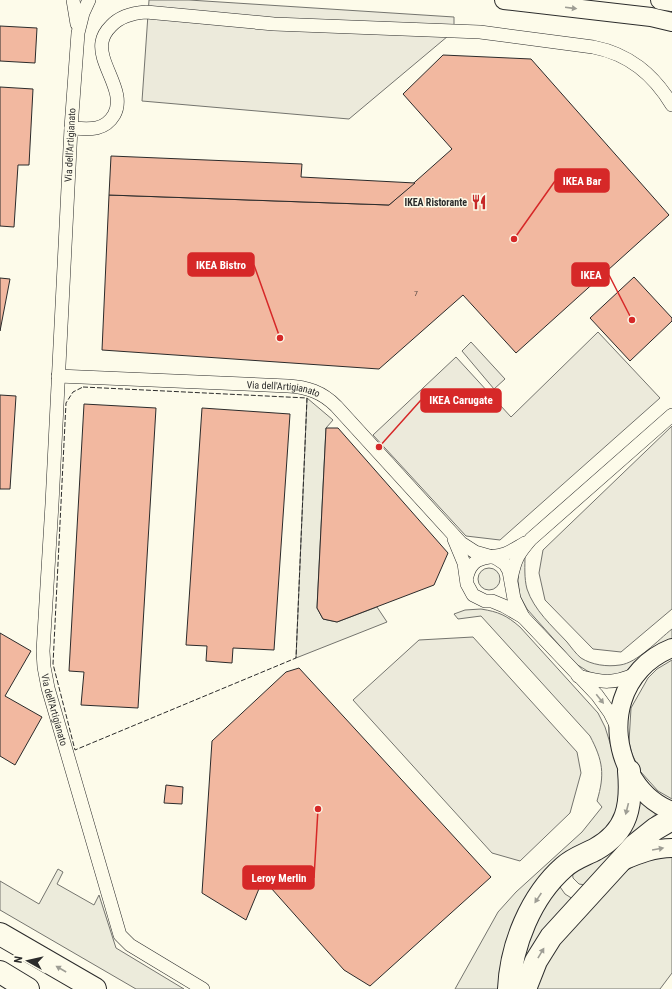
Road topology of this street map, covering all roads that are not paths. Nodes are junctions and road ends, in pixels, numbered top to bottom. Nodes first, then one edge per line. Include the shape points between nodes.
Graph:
1 (73, 0) edge
2 (89, 0) edge
3 (504, 0) edge
4 (660, 0) edge
5 (672, 2) edge
6 (672, 22) edge
7 (78, 33) junction
8 (672, 105) edge
9 (70, 128) junction
10 (58, 376) junction
11 (672, 415) edge
12 (449, 531) junction
13 (532, 539) junction
14 (491, 557) junction
15 (467, 576) junction
16 (511, 582) junction
17 (492, 601) junction
18 (523, 617) junction
19 (672, 648) edge
20 (638, 673) junction
21 (577, 675) junction
22 (617, 727) junction
23 (629, 771) junction
24 (672, 811) edge
25 (672, 819) edge
26 (672, 848) edge
27 (619, 863) junction
28 (0, 934) edge
29 (0, 972) edge
30 (28, 989) edge
31 (95, 989) edge
32 (203, 989) edge
33 (509, 989) edge
34 (525, 989) edge

1 - 7 street, Via dell'Artigianato
2 - 7 street, Via dell'Artigianato
3 -> 6 main road via 651,17
4 - 5 main road
7 - 9 street, Via dell'Artigianato
8 - 9 street via 652,78 638,65 606,50 592,47 480,32 274,24 146,12 123,16 106,31 102,43 106,66 117,99 116,110 111,120 104,126 90,130
9 - 10 street, Via dell'Artigianato
10 - 12 street, Via dell'Artigianato via 288,386 318,392 336,406
10 - 32 street, Via dell'Artigianato via 43,651 47,684 120,934 130,945
11 - 13 street
12 - 14 street via 468,548
12 - 15 street via 460,553
13 - 14 street via 510,552
13 - 16 street via 518,554
14 - 15 street via 477,561 468,570
14 - 16 street via 505,564
15 - 17 street via 467,584 473,595 485,601
16 - 17 street via 501,598
16 - 18 street via 516,604
17 - 18 street
18 - 21 street
19 - 20 main road via 661,652
20 - 21 street via 609,682
20 - 22 main road via 623,700
21 -> 22 street via 601,700
22 - 23 main road via 619,746
23 - 24 main road via 646,796
23 -> 33 highway via 628,810 622,824 606,843 574,858 565,866 534,903 512,964
25 - 27 highway via 643,838
27 -> 26 main road via 639,854
34 -> 27 highway via 536,961 551,937
31 -> 28 highway
29 - 30 highway

